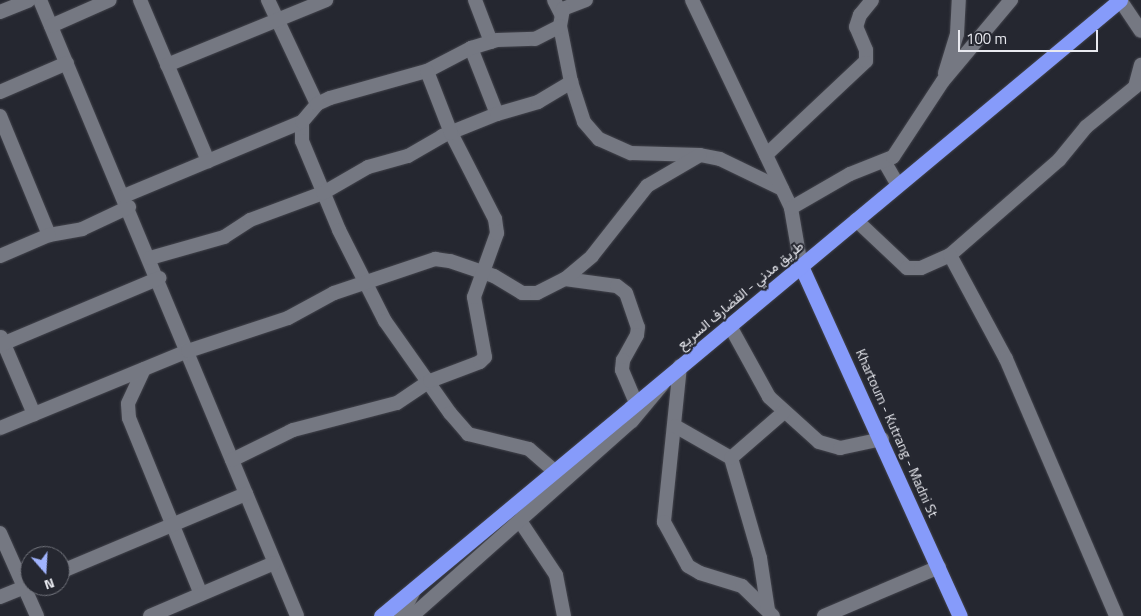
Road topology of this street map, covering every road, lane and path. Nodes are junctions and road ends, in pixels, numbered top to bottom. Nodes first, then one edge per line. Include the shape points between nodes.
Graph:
1 (29, 0) edge
2 (40, 0) edge
3 (110, 0) edge
4 (140, 0) edge
5 (268, 0) edge
6 (326, 0) edge
7 (475, 0) edge
8 (554, 0) edge
9 (586, 0) edge
10 (692, 0) edge
11 (872, 0) edge
12 (959, 0) edge
13 (1011, 0) edge
14 (1120, 0) edge
15 (0, 12) edge
16 (279, 19) junction
17 (560, 20) junction
18 (51, 26) junction
19 (1141, 31) edge
20 (491, 42) junction
21 (471, 48) junction
22 (67, 63) junction
23 (167, 65) junction
24 (1141, 65) edge
25 (427, 71) junction
26 (943, 81) junction
27 (571, 82) junction
28 (0, 92) edge
29 (316, 104) junction
30 (497, 114) junction
31 (0, 116) edge
32 (302, 122) junction
33 (451, 132) junction
34 (766, 154) junction
35 (700, 155) junction
36 (208, 161) junction
37 (884, 162) junction
38 (898, 184) junction
39 (782, 189) junction
40 (324, 193) junction
41 (126, 202) junction
42 (792, 208) junction
43 (856, 220) junction
44 (49, 234) junction
45 (950, 255) junction
46 (0, 256) edge
47 (150, 258) junction
48 (801, 266) junction
49 (481, 272) junction
50 (159, 278) junction
51 (565, 279) junction
52 (366, 284) junction
53 (730, 326) junction
54 (1, 341) edge
55 (188, 351) junction
56 (680, 366) junction
57 (144, 369) junction
58 (668, 377) junction
59 (430, 381) junction
60 (636, 403) junction
61 (782, 413) junction
62 (34, 414) junction
63 (675, 426) junction
64 (0, 428) edge
65 (882, 438) junction
66 (731, 458) junction
67 (232, 460) junction
68 (554, 471) junction
69 (246, 494) junction
70 (520, 521) junction
71 (173, 524) junction
72 (0, 533) edge
73 (274, 563) junction
74 (939, 567) junction
75 (70, 568) edge
76 (20, 572) edge
77 (416, 587) junction
78 (20, 589) edge
79 (201, 594) junction
80 (31, 596) edge
81 (0, 597) edge
82 (770, 613) edge
83 (38, 616) edge
84 (150, 616) edge
85 (297, 616) edge
86 (381, 616) edge
87 (401, 616) edge
88 (412, 616) edge
89 (564, 616) edge
90 (824, 616) edge
91 (960, 616) edge
92 (1116, 616) edge

1 - 15 street
2 - 18 street
3 - 18 street
4 - 23 street
5 - 16 street
6 - 16 street
7 - 20 street
8 - 17 street
9 - 17 street via 569,5
10 - 34 street
11 - 34 street via 860,15 856,27 866,50 866,61
12 - 26 street via 957,34
13 - 26 street
14 - 19 street
14 - 38 highway, طريق مدني - القضارف السريع
16 - 23 street
16 - 29 street
17 - 20 street via 527,41
17 - 27 street
18 - 22 street
20 - 21 street
21 - 25 street
21 - 30 street
22 - 28 street
22 - 41 street
23 - 36 street
24 - 45 street via 1134,87 1086,127 1059,160
25 - 29 street via 350,91
25 - 33 street
26 - 37 street via 899,151
27 - 30 street via 538,102
27 - 35 street via 584,122 599,140 631,154
29 - 32 street
30 - 33 street
31 - 44 street
32 - 36 street
32 - 40 street via 302,141
33 - 40 street via 408,156 368,167
33 - 49 street via 495,219 497,234
34 - 39 street
35 - 39 street via 733,163
35 - 51 street via 647,186 604,242
36 - 41 street
37 - 38 street
37 - 42 street via 850,174
38 - 43 highway, طريق مدني - القضارف السريع
39 - 42 street
40 - 47 street via 250,220 224,237
40 - 52 street
41 - 44 street via 82,229
41 - 47 street
42 - 48 street
43 - 45 street via 907,268 921,268
43 - 48 highway, طريق مدني - القضارف السريع
44 - 46 street
45 - 92 street via 1006,359
47 - 50 street
48 - 53 highway, طريق مدني - القضارف السريع
48 - 65 highway, Khartoum - Kutrang - Madni St
49 - 51 street via 530,295
49 - 52 street via 435,259
49 - 59 street via 474,297 485,357 480,362
50 - 54 street
50 - 55 street
51 - 60 street via 617,286 626,293 638,327 623,360 622,370
52 - 55 street via 324,297 274,323
52 - 59 street via 385,321
53 - 56 highway, طريق مدني - القضارف السريع
53 - 61 street via 769,398
54 - 62 street
55 - 57 street
55 - 67 street
56 - 58 highway, طريق مدني - القضارف السريع
56 - 63 street
57 - 62 street
57 - 71 street via 127,411
58 - 60 highway, طريق مدني - القضارف السريع
58 - 70 street via 632,421
59 - 67 street via 397,403 293,430
59 - 68 street via 468,434 528,448
60 - 68 highway, طريق مدني - القضارف السريع
61 - 65 street via 829,447 840,448
61 - 66 street
62 - 64 street
63 - 66 street
63 - 82 street via 663,514 681,558 700,574 742,586
65 - 74 highway, Khartoum - Kutrang - Madni St
66 - 82 street via 760,558
67 - 69 street
68 - 77 highway, طريق مدني - القضارف السريع
69 - 71 street
69 - 73 street
70 - 88 street
70 - 89 street via 556,575
71 - 75 street
71 - 79 street
72 - 76 street
73 - 79 street
73 - 85 street
74 - 90 street
74 - 91 highway, Khartoum - Kutrang - Madni St
77 - 86 highway, طريق مدني - القضارف السريع
77 - 87 street
78 - 81 street
79 - 84 street
80 - 83 street

